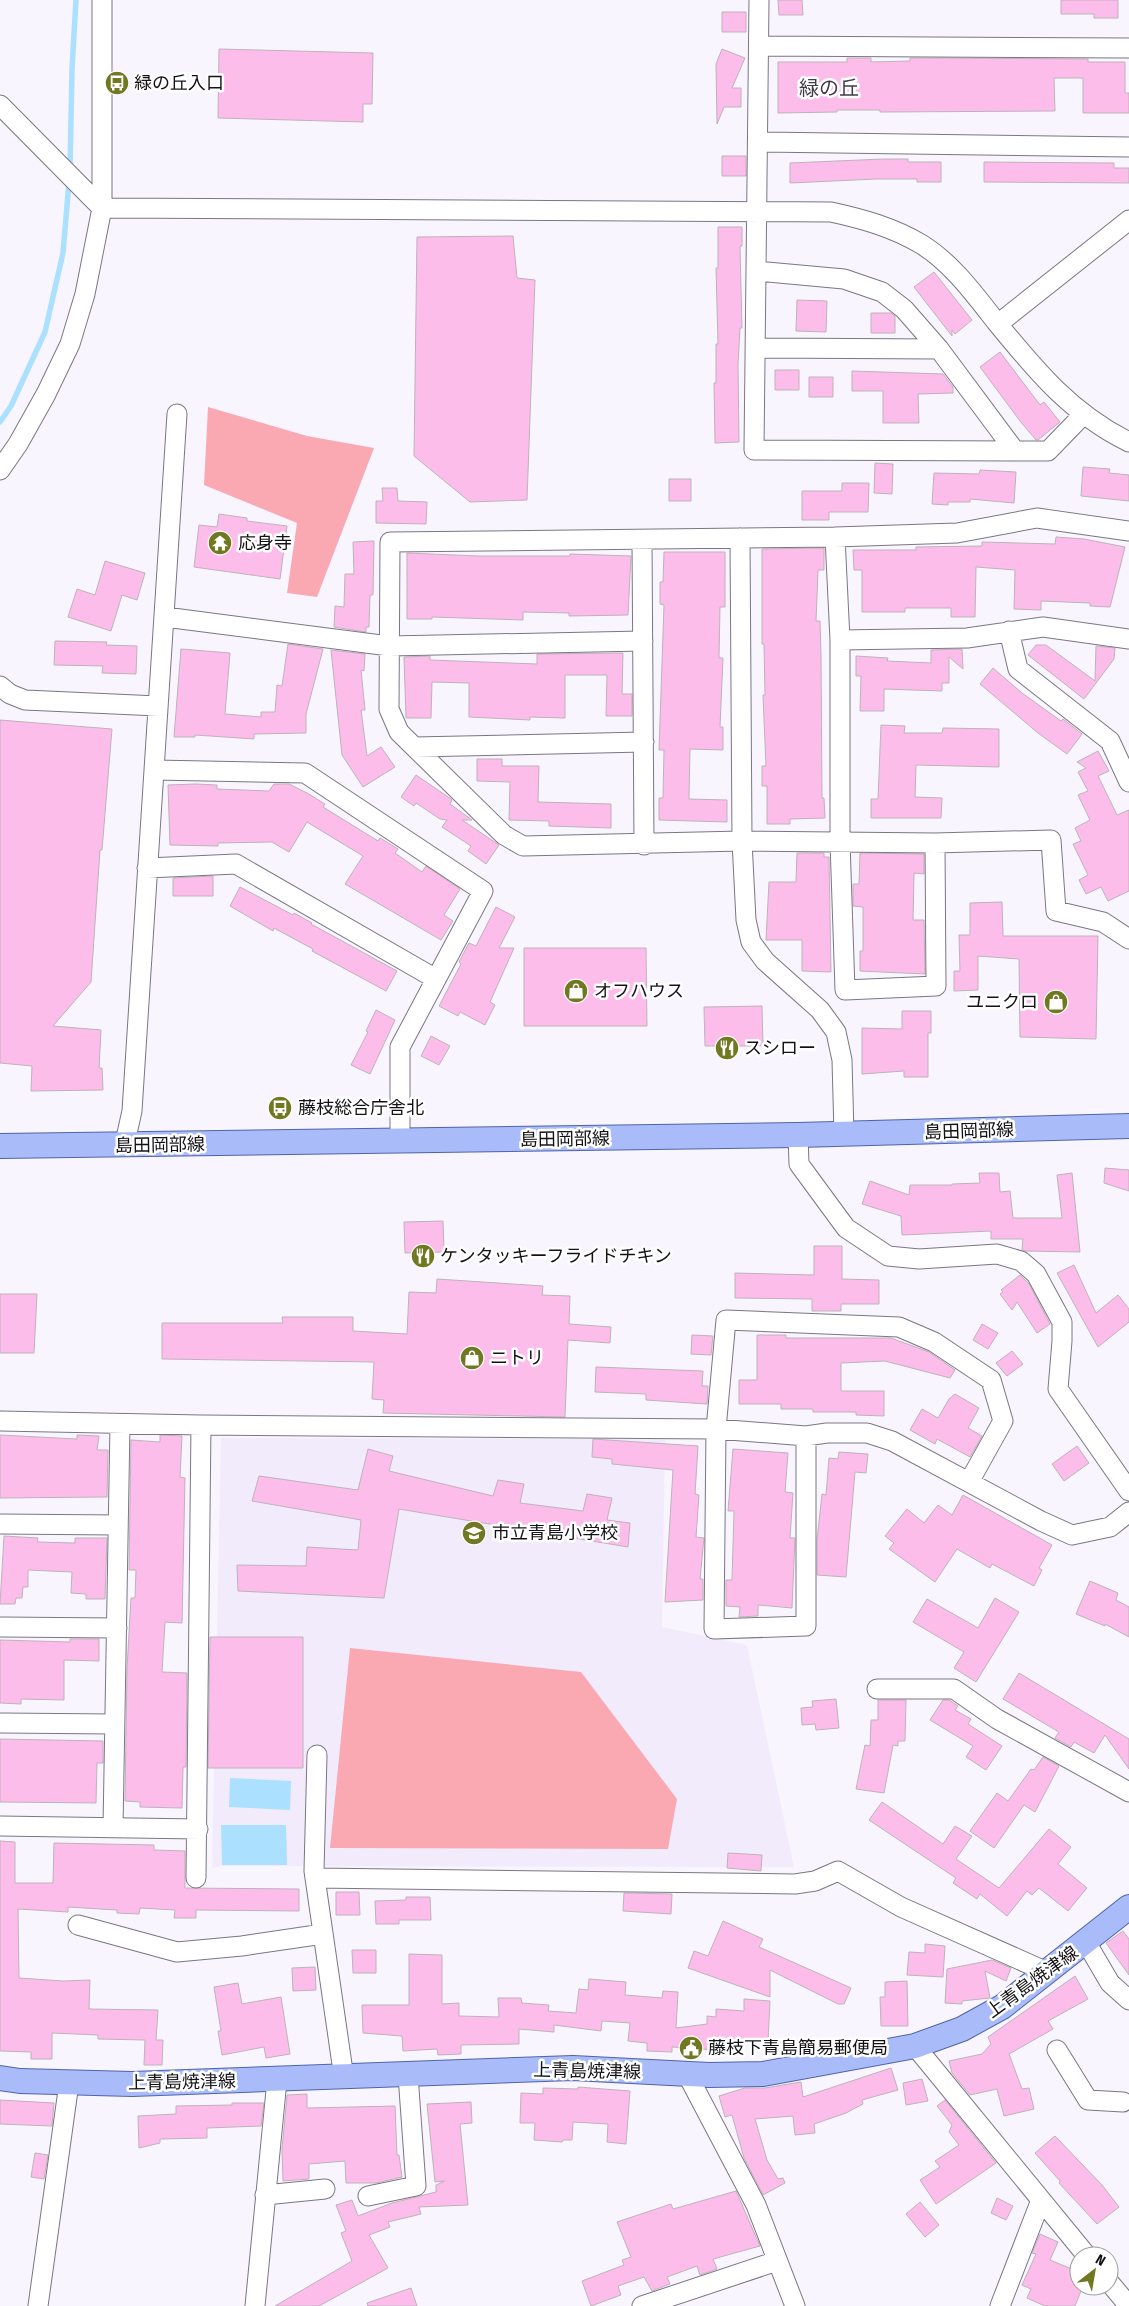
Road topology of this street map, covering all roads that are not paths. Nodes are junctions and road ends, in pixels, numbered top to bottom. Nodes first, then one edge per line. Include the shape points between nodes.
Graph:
1 (102, 0) edge
2 (759, 0) edge
3 (760, 46) junction
4 (1129, 48) edge
5 (0, 105) edge
6 (758, 142) junction
7 (1129, 147) edge
8 (102, 208) junction
9 (758, 211) junction
10 (1129, 220) edge
11 (757, 271) junction
12 (998, 324) junction
13 (756, 348) junction
14 (939, 349) junction
15 (177, 414) dead end
16 (1083, 415) junction
17 (1129, 442) edge
18 (1015, 451) junction
19 (0, 470) edge
20 (1129, 530) edge
21 (740, 538) junction
22 (834, 538) junction
23 (642, 541) junction
24 (165, 617) junction
25 (1009, 631) junction
26 (1129, 639) edge
27 (840, 640) junction
28 (643, 641) junction
29 (389, 646) junction
30 (0, 686) edge
31 (158, 706) junction
32 (644, 742) junction
33 (414, 747) junction
34 (154, 770) junction
35 (1129, 782) edge
36 (742, 841) junction
37 (840, 842) junction
38 (935, 843) junction
39 (644, 845) junction
40 (147, 868) junction
41 (1129, 939) edge
42 (436, 979) junction
43 (1129, 1126) edge
44 (844, 1134) junction
45 (798, 1135) junction
46 (400, 1142) junction
47 (126, 1145) junction
48 (0, 1146) edge
49 (0, 1421) edge
50 (120, 1424) junction
51 (201, 1425) junction
52 (716, 1430) junction
53 (806, 1436) junction
54 (969, 1482) junction
55 (1129, 1490) edge
56 (1129, 1512) edge
57 (0, 1524) edge
58 (118, 1525) junction
59 (0, 1627) edge
60 (117, 1628) junction
61 (877, 1689) dead end
62 (0, 1723) edge
63 (114, 1724) junction
64 (317, 1755) dead end
65 (1129, 1792) edge
66 (0, 1826) edge
67 (113, 1828) junction
68 (198, 1829) junction
69 (196, 1878) dead end
70 (314, 1878) junction
71 (1129, 1907) edge
72 (78, 1925) dead end
73 (323, 1934) junction
74 (1086, 1942) junction
75 (1047, 1972) junction
76 (1129, 2000) edge
77 (915, 2046) junction
78 (1057, 2050) dead end
79 (687, 2074) junction
80 (408, 2075) junction
81 (0, 2078) edge
82 (344, 2078) junction
83 (277, 2080) junction
84 (69, 2083) junction
85 (1127, 2101) edge
86 (325, 2189) dead end
87 (265, 2195) junction
88 (368, 2196) dead end
89 (1041, 2200) junction
90 (1080, 2246) edge
91 (777, 2260) junction
92 (1119, 2294) edge
93 (38, 2306) edge
94 (255, 2306) edge
95 (642, 2306) edge
96 (795, 2306) edge
97 (1000, 2306) edge
98 (1129, 2306) edge

1 - 8 street
2 - 3 street
3 - 4 street
3 - 6 street
5 - 8 street
6 - 7 street
6 - 9 street
8 - 9 street
8 - 19 street via 85,294 70,344 46,394
9 - 11 street
9 - 12 street via 831,212 888,227 922,244 947,264
10 - 12 street
11 - 13 street
11 - 14 street via 844,278 882,292 904,309
12 - 16 street via 1045,380
13 - 14 street
13 - 18 street via 754,450
14 - 18 street
15 - 24 street
16 - 17 street
16 - 18 street via 1048,451
20 - 22 street via 1037,518 958,533
21 - 22 street
21 - 23 street
21 - 36 street
22 - 27 street
23 - 28 street
23 - 29 street via 390,542
24 - 29 street
24 - 31 street
25 - 26 street via 1043,627
25 - 27 street via 967,638
25 - 35 street via 1018,670 1110,741
27 - 37 street
28 - 29 street
28 - 32 street
29 - 33 street via 389,709 399,732
30 - 31 street via 26,700
31 - 34 street
32 - 33 street
32 - 39 street
33 - 39 street via 504,834 523,846
34 - 40 street
34 - 42 street via 305,773 483,891
36 - 37 street
36 - 39 street
36 - 44 street via 746,920 752,942 765,961 820,1010 836,1032 842,1060
37 - 38 street
37 - 38 street via 845,990 936,986
38 - 41 street via 1051,840 1056,911 1103,922
40 - 42 street via 236,864
40 - 47 street via 132,1111
42 - 46 street via 400,1047
43 - 44 main road, 島田岡部線
44 - 45 main road, 島田岡部線
45 - 46 main road, 島田岡部線
45 - 55 street via 799,1164 816,1188 846,1228 888,1256 919,1259 997,1254 1021,1260 1036,1274 1062,1322 1058,1389
46 - 47 main road, 島田岡部線
47 - 48 main road, 島田岡部線
49 - 50 street
50 - 51 street
50 - 58 street
51 - 52 street
51 - 68 street
52 - 53 street
52 - 53 street via 714,1629 806,1626
52 - 54 street via 726,1320 898,1327 934,1342 991,1380 1003,1421
53 - 54 street via 867,1433 892,1441
54 - 56 street via 1072,1535 1110,1527
57 - 58 street
58 - 60 street
59 - 60 street
60 - 63 street
61 - 65 street via 954,1688 997,1719
62 - 63 street
63 - 67 street
64 - 70 street
66 - 67 street
67 - 68 street
68 - 69 street
70 - 73 street
70 - 75 street via 795,1884 815,1881 838,1871 901,1907
71 - 74 main road, 上青島焼津線
72 - 73 street via 178,1952
73 - 82 street
74 - 75 main road, 上青島焼津線
74 - 76 street via 1110,1983
75 - 77 main road, 上青島焼津線 via 1002,2007 962,2029
77 - 79 main road, 上青島焼津線 via 763,2074
77 - 89 street
78 - 85 street via 1088,2100
79 - 80 main road, 上青島焼津線 via 573,2068
79 - 91 street via 756,2205
80 - 82 main road, 上青島焼津線
80 - 88 street via 416,2186
81 - 84 main road, 上青島焼津線
82 - 83 main road, 上青島焼津線
83 - 84 main road, 上青島焼津線
83 - 87 street
84 - 93 street
86 - 87 street
87 - 94 street
89 - 90 street
89 - 97 street
91 - 95 street
91 - 96 street
92 - 98 street

